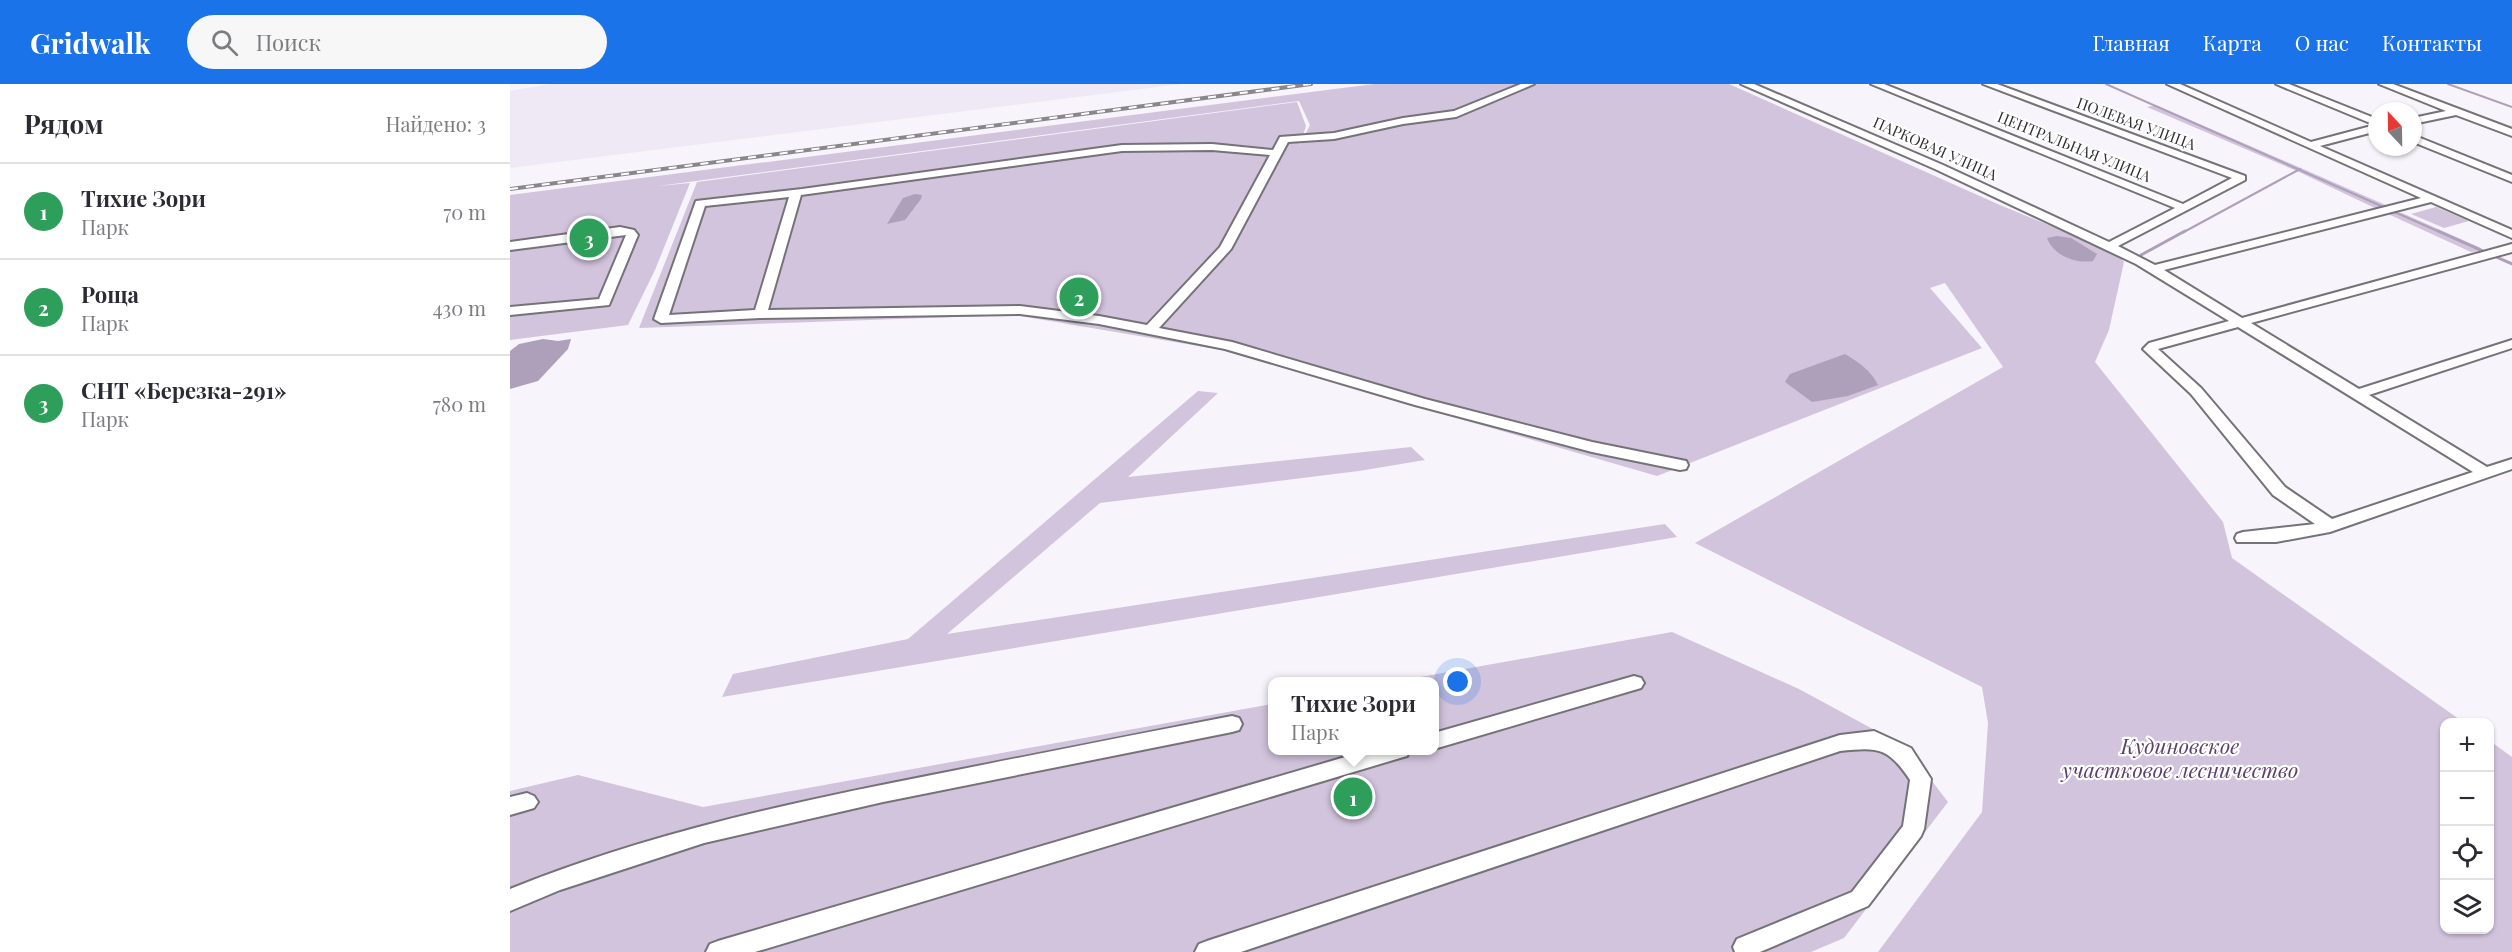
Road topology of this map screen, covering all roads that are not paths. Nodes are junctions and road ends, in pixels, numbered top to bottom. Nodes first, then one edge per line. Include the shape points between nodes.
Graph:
1 (1529, 84) edge
2 (1746, 84) edge
3 (1876, 84) edge
4 (1988, 84) edge
5 (2172, 84) edge
6 (2282, 84) edge
7 (2384, 84) edge
8 (2457, 112) junction
9 (2368, 119) edge
10 (2422, 119) edge
11 (2368, 130) edge
12 (2512, 133) edge
13 (2422, 142) edge
14 (2310, 145) junction
15 (1277, 153) junction
16 (2512, 179) edge
17 (796, 193) junction
18 (2431, 200) junction
19 (2184, 207) junction
20 (2512, 234) edge
21 (510, 246) edge
22 (2110, 246) junction
23 (2512, 248) edge
24 (2154, 269) junction
25 (510, 311) edge
26 (760, 314) junction
27 (2239, 322) junction
28 (1149, 330) junction
29 (2512, 344) edge
30 (2357, 394) junction
31 (2512, 464) edge
32 (1680, 465) dead end
33 (2486, 473) junction
34 (2330, 526) junction
35 (2243, 538) dead end
36 (1634, 683) dead end
37 (1232, 724) dead end
38 (1439, 740) edge
39 (1383, 755) edge
40 (510, 900) edge
41 (1745, 947) dead end
42 (718, 952) edge
43 (1207, 952) edge

1 - 15 street via 1456,114 1334,136 1284,140
2 - 22 street, ПАРКОВАЯ УЛИЦА
3 - 19 street, ЦЕНТРАЛЬНАЯ УЛИЦА
4 - 19 street, ПОЛЕВАЯ УЛИЦА via 2241,178
5 - 14 street
6 - 9 street
7 - 8 street
8 - 10 street
8 - 12 street
11 - 14 street
13 - 16 street
14 - 18 street
15 - 17 street via 1212,147 1122,148
15 - 28 street via 1224,249
17 - 26 street
17 - 26 street via 700,203 661,319
18 - 20 street
18 - 24 street
19 - 22 street
21 - 25 street via 620,231 632,235 604,302
22 - 24 street, ПАРКОВАЯ УЛИЦА
23 - 27 street
24 - 27 street, ПАРКОВАЯ УЛИЦА
26 - 28 street via 1020,310
27 - 30 street, ПАРКОВАЯ УЛИЦА
27 - 34 street via 2150,349 2190,385 2279,491
28 - 32 street via 1227,345 1431,405 1592,447
29 - 30 street
30 - 33 street, ПАРКОВАЯ УЛИЦА
31 - 33 street
33 - 34 street
34 - 35 street via 2302,533
36 - 38 street
37 - 40 street via 704,833
39 - 42 street
41 - 43 street via 1860,899 1913,829 1921,779 1904,754 1874,739 1840,743

